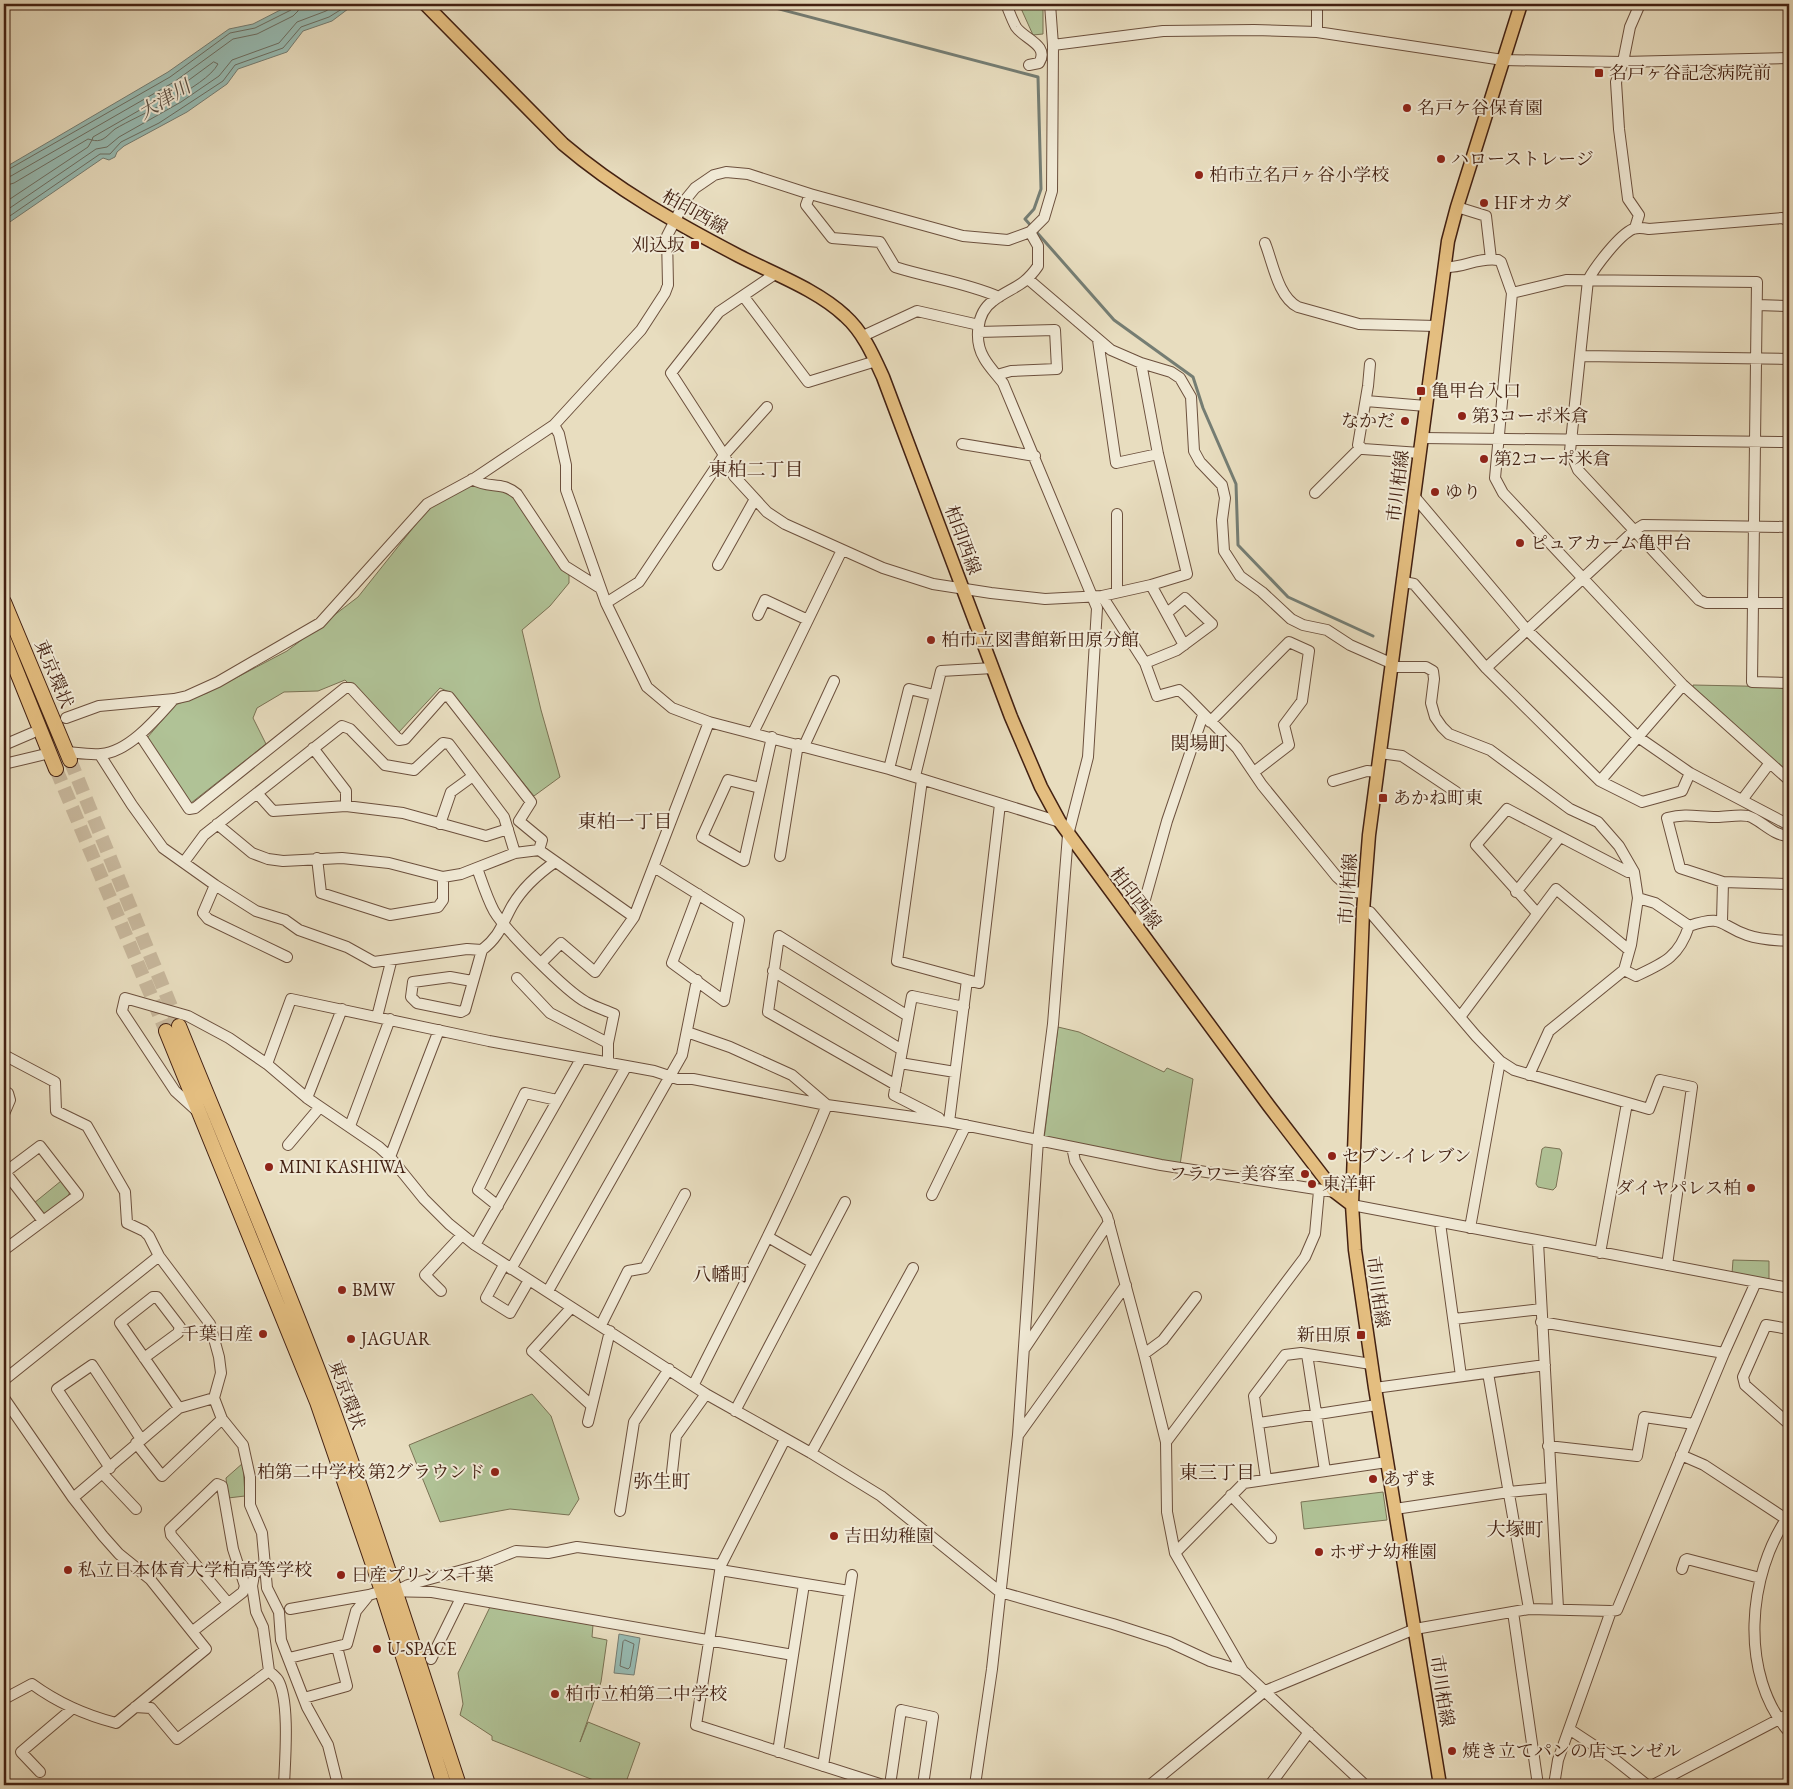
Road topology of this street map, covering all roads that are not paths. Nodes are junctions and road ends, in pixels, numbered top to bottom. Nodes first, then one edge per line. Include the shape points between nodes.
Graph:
1 (425, 4) edge
2 (1006, 4) edge
3 (1050, 4) edge
4 (1317, 4) edge
5 (1521, 4) edge
6 (1640, 4) edge
7 (1317, 32) junction
8 (1053, 48) junction
9 (1042, 49) junction
10 (1789, 58) edge
11 (1503, 60) junction
12 (1623, 62) junction
13 (1029, 66) dead end
14 (810, 194) junction
15 (1457, 207) junction
16 (1789, 221) edge
17 (674, 222) junction
18 (1635, 228) junction
19 (1030, 232) junction
20 (1265, 243) dead end
21 (1491, 259) junction
22 (1444, 267) junction
23 (775, 274) junction
24 (1028, 279) junction
25 (1588, 280) junction
26 (1512, 293) junction
27 (744, 297) junction
28 (999, 297) junction
29 (1757, 305) junction
30 (1789, 306) edge
31 (1436, 326) junction
32 (979, 328) junction
33 (862, 336) junction
34 (1098, 340) junction
35 (1580, 356) junction
36 (1756, 358) junction
37 (1789, 359) edge
38 (876, 361) junction
39 (1141, 363) junction
40 (1370, 364) dead end
41 (997, 375) junction
42 (1366, 401) junction
43 (1426, 406) junction
44 (767, 407) dead end
45 (554, 425) junction
46 (1422, 438) junction
47 (1498, 438) junction
48 (1570, 439) junction
49 (1755, 442) junction
50 (1789, 442) edge
51 (962, 444) dead end
52 (1361, 447) junction
53 (1420, 453) junction
54 (1158, 454) junction
55 (724, 455) junction
56 (1035, 456) junction
57 (472, 479) junction
58 (1315, 493) dead end
59 (1414, 496) junction
60 (755, 499) junction
61 (1117, 514) dead end
62 (1754, 527) junction
63 (1789, 527) edge
64 (1635, 530) junction
65 (842, 550) junction
66 (718, 565) dead end
67 (1583, 578) junction
68 (1404, 582) junction
69 (1150, 585) junction
70 (600, 588) junction
71 (962, 589) junction
72 (1117, 592) junction
73 (1099, 597) junction
74 (4, 602) edge
75 (606, 603) junction
76 (1753, 603) junction
77 (1789, 603) edge
78 (1167, 613) junction
79 (758, 615) dead end
80 (808, 620) junction
81 (1527, 630) junction
82 (4, 640) edge
83 (1184, 645) junction
84 (1145, 663) junction
85 (1392, 665) junction
86 (993, 668) junction
87 (1486, 668) junction
88 (834, 681) dead end
89 (1789, 683) edge
90 (1683, 685) junction
91 (934, 695) junction
92 (174, 699) junction
93 (66, 718) dead end
94 (1206, 718) junction
95 (709, 722) junction
96 (32, 733) dead end
97 (753, 733) junction
98 (140, 735) junction
99 (772, 737) junction
100 (1638, 737) junction
101 (4, 745) edge
102 (801, 745) junction
103 (313, 748) junction
104 (50, 753) junction
105 (1380, 753) junction
106 (100, 755) junction
107 (68, 756) joint
108 (4, 764) edge
109 (1770, 764) junction
110 (56, 769) tunnel mouth
111 (889, 769) junction
112 (1254, 772) junction
113 (1378, 772) junction
114 (1690, 773) junction
115 (473, 776) junction
116 (918, 778) junction
117 (1789, 780) edge
118 (1333, 781) dead end
119 (1600, 781) junction
120 (760, 788) junction
121 (1456, 792) dead end
122 (257, 793) junction
123 (1742, 800) junction
124 (1000, 804) junction
125 (346, 806) junction
126 (1060, 822) junction
127 (217, 824) junction
128 (440, 824) junction
129 (1789, 825) edge
130 (508, 829) junction
131 (1068, 835) junction
132 (1789, 836) edge
133 (1560, 837) junction
134 (539, 850) junction
135 (515, 852) junction
136 (780, 856) dead end
137 (317, 858) junction
138 (184, 862) junction
139 (555, 862) junction
140 (654, 866) junction
141 (477, 868) junction
142 (1634, 872) junction
143 (443, 876) junction
144 (1723, 882) junction
145 (1789, 884) edge
146 (214, 886) junction
147 (1516, 892) junction
148 (1364, 893) junction
149 (698, 894) junction
150 (1638, 898) junction
151 (1363, 911) junction
152 (1537, 913) junction
153 (634, 917) junction
154 (1722, 921) junction
155 (504, 924) junction
156 (1690, 926) junction
157 (1136, 928) junction
158 (1789, 941) edge
159 (482, 950) junction
160 (1629, 950) junction
161 (287, 957) dead end
162 (391, 962) junction
163 (541, 963) junction
164 (1624, 970) junction
165 (773, 971) junction
166 (517, 978) dead end
167 (697, 980) junction
168 (967, 980) junction
169 (472, 981) junction
170 (964, 1007) junction
171 (342, 1009) junction
172 (908, 1016) junction
173 (377, 1017) junction
174 (1460, 1017) junction
175 (390, 1019) junction
176 (439, 1030) junction
177 (688, 1032) junction
178 (608, 1043) junction
179 (902, 1050) junction
180 (4, 1055) edge
181 (580, 1058) junction
182 (1500, 1061) junction
183 (608, 1063) junction
184 (900, 1063) junction
185 (267, 1064) junction
186 (626, 1066) junction
187 (955, 1072) junction
188 (1529, 1075) junction
189 (671, 1076) junction
190 (896, 1085) junction
191 (4, 1091) edge
192 (307, 1098) junction
193 (557, 1100) junction
194 (1627, 1103) junction
195 (827, 1105) junction
196 (320, 1107) junction
197 (4, 1114) edge
198 (199, 1114) junction
199 (945, 1120) junction
200 (966, 1125) junction
201 (350, 1126) junction
202 (1038, 1140) junction
203 (288, 1145) dead end
204 (1072, 1146) junction
205 (390, 1157) junction
206 (4, 1173) edge
207 (1319, 1191) junction
208 (1335, 1192) junction
209 (685, 1194) dead end
210 (932, 1195) dead end
211 (845, 1202) dead end
212 (1352, 1205) junction
213 (498, 1206) junction
214 (43, 1221) junction
215 (1109, 1222) junction
216 (1440, 1223) junction
217 (1470, 1228) junction
218 (462, 1235) junction
219 (768, 1237) junction
220 (1538, 1242) junction
221 (475, 1245) junction
222 (5, 1246) edge
223 (1600, 1253) junction
224 (159, 1256) junction
225 (813, 1263) junction
226 (1667, 1265) junction
227 (507, 1267) junction
228 (913, 1268) dead end
229 (529, 1280) junction
230 (1756, 1282) junction
231 (1126, 1285) junction
232 (1789, 1288) edge
233 (441, 1291) dead end
234 (548, 1291) junction
235 (1196, 1297) dead end
236 (571, 1308) junction
237 (1541, 1309) junction
238 (1454, 1319) junction
239 (1541, 1322) junction
240 (601, 1326) junction
241 (1789, 1329) edge
242 (610, 1331) junction
243 (1024, 1349) junction
244 (1724, 1353) junction
245 (1144, 1354) junction
246 (1307, 1354) junction
247 (144, 1358) junction
248 (1371, 1364) junction
249 (1546, 1365) junction
250 (670, 1369) junction
251 (1488, 1373) junction
252 (1461, 1376) junction
253 (4, 1380) edge
254 (694, 1384) junction
255 (1374, 1388) junction
256 (706, 1394) junction
257 (4, 1398) edge
258 (214, 1398) junction
259 (1377, 1404) junction
260 (592, 1406) junction
261 (179, 1408) junction
262 (735, 1411) junction
263 (1317, 1414) junction
264 (222, 1420) junction
265 (588, 1422) dead end
266 (1258, 1423) junction
267 (1694, 1424) junction
268 (1789, 1424) edge
269 (1018, 1435) junction
270 (785, 1439) junction
271 (138, 1441) junction
272 (1166, 1442) junction
273 (1548, 1446) junction
274 (811, 1453) junction
275 (1681, 1455) junction
276 (1387, 1462) junction
277 (107, 1471) junction
278 (1324, 1471) junction
279 (672, 1472) dead end
280 (1266, 1479) junction
281 (1550, 1488) junction
282 (1509, 1492) junction
283 (1231, 1495) junction
284 (73, 1498) junction
285 (136, 1509) dead end
286 (1395, 1510) junction
287 (620, 1511) dead end
288 (1788, 1517) edge
289 (1271, 1538) dead end
290 (1175, 1553) junction
291 (265, 1562) junction
292 (721, 1567) junction
293 (1682, 1569) dead end
294 (852, 1575) dead end
295 (1760, 1578) junction
296 (804, 1584) junction
297 (850, 1592) junction
298 (1000, 1592) junction
299 (382, 1593) junction
300 (461, 1598) junction
301 (228, 1603) junction
302 (1558, 1608) junction
303 (290, 1609) dead end
304 (1529, 1609) junction
305 (1611, 1611) junction
306 (1513, 1612) junction
307 (1415, 1629) junction
308 (193, 1631) junction
309 (709, 1641) junction
310 (337, 1647) junction
311 (793, 1655) junction
312 (289, 1658) junction
313 (430, 1659) dead end
314 (1244, 1670) junction
315 (269, 1671) junction
316 (1266, 1692) junction
317 (304, 1698) junction
318 (4, 1699) edge
319 (135, 1707) junction
320 (73, 1708) junction
321 (1789, 1714) edge
322 (1778, 1720) junction
323 (1568, 1729) junction
324 (1309, 1732) junction
325 (1789, 1732) edge
326 (778, 1752) junction
327 (824, 1766) junction
328 (40, 1772) dead end
329 (1358, 1783) edge
330 (284, 1785) edge
331 (338, 1785) edge
332 (444, 1785) edge
333 (459, 1785) edge
334 (883, 1785) edge
335 (890, 1785) edge
336 (923, 1785) edge
337 (976, 1785) edge
338 (1150, 1785) edge
339 (1270, 1785) edge
340 (1440, 1785) edge
341 (1538, 1785) edge
342 (1554, 1785) edge
343 (1647, 1785) edge
344 (1653, 1785) edge

1 - 17 main road, 柏印西線 via 563,144 626,192
2 - 9 street via 1016,28
3 - 8 street
4 - 7 street
5 - 11 main road, 市川柏線
6 - 12 street via 1630,27
7 - 8 street via 1171,31
7 - 11 street
8 - 9 street
8 - 19 street via 1052,191 1044,218
9 - 13 street via 1039,63
10 - 12 street
11 - 12 street
11 - 15 main road, 市川柏線
12 - 18 street via 1616,82 1619,129 1628,199 1640,215
14 - 17 street via 748,174 726,172 695,188
14 - 19 street via 963,236 1008,240
14 - 28 street via 806,205 832,238 880,242 895,267 923,276 941,277
15 - 21 street via 1486,216
15 - 22 main road, 市川柏線
16 - 18 street via 1782,218
17 - 23 main road, 柏印西線
17 - 45 street via 666,245 668,285 665,294 641,330
18 - 25 street via 1596,264
19 - 24 street via 1038,246 1040,259
20 - 31 street via 1290,303 1359,324
21 - 22 street
21 - 26 street via 1501,262
22 - 31 main road, 市川柏線
23 - 27 street
23 - 33 main road, 柏印西線 via 831,305
24 - 28 street
24 - 34 street
25 - 26 street via 1566,280
25 - 29 street via 1757,282
25 - 35 street
26 - 47 street
27 - 38 street via 808,382
27 - 55 street via 720,312 671,373
28 - 32 street via 985,309
29 - 30 street
29 - 36 street
31 - 43 main road, 市川柏線
32 - 33 street via 917,311
32 - 41 street via 981,352
32 - 41 street via 1055,330 1058,369 1011,371
33 - 38 main road, 柏印西線
34 - 39 street via 1111,350
34 - 54 street via 1116,463
35 - 36 street
35 - 48 street
36 - 37 street
36 - 49 street
38 - 71 main road, 柏印西線
39 - 54 street
39 - 85 street via 1180,378 1191,397 1194,451 1222,485 1225,498 1222,520 1224,551 1240,576 1291,619 1327,630
40 - 42 street
41 - 56 street
42 - 43 street
42 - 52 street via 1358,445
43 - 46 main road, 市川柏線
44 - 55 street
45 - 57 street
45 - 70 street via 566,465 566,490
46 - 47 street
46 - 53 main road, 市川柏線
47 - 48 street
47 - 67 street via 1495,478 1503,493
48 - 49 street
48 - 64 street via 1570,451 1578,470
49 - 50 street
49 - 62 street
51 - 56 street
52 - 53 street
52 - 58 street
53 - 59 main road, 市川柏線
54 - 69 street via 1186,574
55 - 60 street via 734,476
55 - 75 street via 639,582
56 - 73 street
57 - 70 street via 481,484 507,486 517,494 565,566
57 - 92 street via 427,504 320,623 218,682
59 - 68 main road, 市川柏線
59 - 81 street
60 - 65 street via 766,512 785,524
60 - 66 street
61 - 72 street
62 - 63 street
62 - 64 street via 1643,525
62 - 76 street
64 - 67 street
64 - 76 street via 1699,600 1706,603
65 - 71 street via 884,568
65 - 80 street
67 - 81 street
67 - 90 street
68 - 85 main road, 市川柏線
68 - 87 street via 1414,584
69 - 72 street
69 - 78 street
70 - 75 street
71 - 73 street via 1045,600
71 - 86 main road, 柏印西線
72 - 73 street
73 - 84 street
73 - 131 street via 1088,757
74 - 107 highway, 東京環状
75 - 95 street via 647,687 672,708
76 - 77 street
76 - 89 street via 1752,682
78 - 83 street
78 - 83 street via 1185,598 1212,624
79 - 80 street via 765,600
80 - 97 street
81 - 87 street
81 - 100 street
82 - 104 highway, 東京環状
83 - 84 street
84 - 94 street via 1157,696 1179,690
85 - 105 main road, 市川柏線
85 - 142 street via 1426,667 1433,671 1431,703 1435,717 1449,734 1490,750 1570,809 1598,822 1619,846
86 - 91 street via 941,671
86 - 126 main road, 柏印西線 via 1026,754
87 - 119 street
88 - 102 street
90 - 100 street
90 - 109 street
91 - 111 street via 909,689
91 - 116 street
92 - 93 street via 98,706
92 - 98 street
94 - 112 street via 1237,748
94 - 112 street via 1289,642 1309,651 1302,701 1284,725 1289,745
94 - 157 street via 1167,821
95 - 97 street
95 - 140 street
96 - 101 street
97 - 99 street
98 - 106 street
98 - 134 street via 189,809 195,808 345,688 351,688 399,740 405,739 443,696 449,697 531,802 519,821 542,840
99 - 102 street
99 - 120 street
100 - 114 street
100 - 119 street
102 - 111 street
102 - 136 street
103 - 115 street via 338,728 346,726 385,766 414,770 446,742
103 - 122 street
103 - 125 street via 346,791
104 - 108 street
104 - 110 highway, 東京環状
105 - 113 main road, 市川柏線
105 - 121 street via 1402,756
106 - 107 street
106 - 138 street via 163,848
109 - 117 street
109 - 123 street
111 - 116 street
112 - 148 street via 1337,877 1354,892
113 - 118 street via 1367,771
113 - 148 main road, 市川柏線
114 - 119 street via 1682,791 1642,802
114 - 123 street
115 - 128 street via 451,792
115 - 130 street via 504,817
116 - 124 street
116 - 168 street via 897,961
120 - 120 street via 744,861 702,837 728,780
122 - 125 street via 273,811
122 - 127 street
123 - 129 street
124 - 126 street
124 - 168 street via 979,983
125 - 128 street via 403,813
126 - 131 main road, 柏印西線
127 - 137 street via 246,849 268,859
127 - 138 street via 204,835
128 - 130 street via 486,836
130 - 135 street
131 - 157 main road, 柏印西線
131 - 202 street via 1053,1024
132 - 144 street via 1749,816 1685,814 1667,818 1680,868
133 - 142 street via 1628,872
133 - 147 street
133 - 147 street via 1506,809 1476,845
134 - 135 street
134 - 139 street
135 - 141 street
137 - 143 street via 389,863
137 - 143 street via 321,892 390,915 438,908 443,900
138 - 146 street
139 - 153 street
139 - 155 street via 535,876 513,904
140 - 149 street
140 - 153 street
141 - 143 street
141 - 155 street via 494,911
142 - 150 street
144 - 145 street
144 - 154 street
146 - 161 street via 203,914 208,919
146 - 162 street via 256,911 285,920 299,930 347,947 374,962
147 - 152 street
148 - 151 main road, 市川柏線
149 - 167 street via 672,963
149 - 167 street via 739,920 724,1001
150 - 156 street via 1655,903
150 - 160 street
151 - 174 street via 1370,912
151 - 212 main road, 市川柏線
152 - 160 street via 1556,888
152 - 174 street
153 - 163 street via 595,972 560,944
154 - 156 street via 1705,921
154 - 158 street via 1745,935 1763,940
155 - 159 street via 500,934
155 - 163 street
156 - 164 street via 1680,948 1668,960 1636,976
157 - 208 main road, 柏印西線
159 - 162 street via 467,949
159 - 169 street
160 - 164 street
162 - 173 street
163 - 178 street via 585,1002 614,1014
164 - 188 street via 1549,1032
165 - 172 street via 779,936
165 - 179 street
165 - 190 street via 768,1012
166 - 178 street via 550,1013
167 - 177 street
168 - 170 street
169 - 169 street via 468,1006 461,1012 417,1003 411,997 414,982 450,977
170 - 172 street via 912,996
170 - 187 street
171 - 173 street
171 - 185 street via 291,998
171 - 192 street
172 - 179 street
173 - 175 street
174 - 182 street
175 - 176 street
175 - 201 street
176 - 181 street
176 - 205 street
177 - 189 street via 682,1055
177 - 195 street via 730,1046 792,1075
178 - 183 street
179 - 184 street
180 - 224 street via 54,1082 56,1111 87,1126 125,1192 127,1224 144,1231
181 - 183 street
181 - 193 street
182 - 188 street
182 - 217 street
183 - 186 street
184 - 187 street
184 - 190 street
185 - 192 street
185 - 198 street via 188,1016 125,998 122,1011 175,1091
186 - 189 street
186 - 227 street
187 - 199 street
188 - 194 street
189 - 195 street
189 - 234 street
190 - 199 street via 894,1095
191 - 197 street via 10,1100
192 - 196 street
193 - 213 street
193 - 213 street via 525,1093 478,1190
194 - 223 street
194 - 226 street via 1649,1108 1660,1080 1692,1087
195 - 199 street
195 - 219 street
196 - 201 street
196 - 203 street
198 - 299 highway, 東京環状 via 317,1402
198 - 299 highway, 東京環状 via 172,1028 290,1294 360,1486
199 - 200 street
200 - 202 street
200 - 210 street
201 - 205 street
202 - 204 street
202 - 243 street
204 - 207 street via 1161,1165
204 - 215 street via 1076,1161
205 - 218 street via 424,1199
206 - 214 street
206 - 214 street via 40,1146 78,1195
207 - 208 street
207 - 272 street via 1314,1240 1306,1257
208 - 212 main road, 柏印西線
209 - 240 street via 645,1268 628,1272
211 - 225 street
212 - 216 street
212 - 248 main road, 市川柏線
213 - 221 street
214 - 222 street
215 - 231 street
215 - 243 street
216 - 217 street
216 - 238 street
217 - 220 street
218 - 221 street
218 - 233 street via 425,1275
219 - 225 street
219 - 254 street
220 - 223 street
220 - 237 street
221 - 227 street
223 - 226 street
224 - 253 street
224 - 258 street via 210,1324 221,1373
225 - 262 street
226 - 230 street
227 - 229 street
227 - 229 street via 486,1298 510,1313
228 - 274 street
229 - 234 street
230 - 232 street
230 - 244 street
231 - 245 street
231 - 269 street
234 - 236 street
235 - 245 street via 1163,1340
236 - 240 street
236 - 260 street via 532,1352
237 - 238 street
237 - 239 street
238 - 252 street
239 - 244 street
239 - 249 street
240 - 242 street
241 - 268 street via 1766,1325 1743,1378 1745,1385
242 - 250 street
242 - 260 street
243 - 269 street
244 - 267 street
245 - 272 street
246 - 248 street
246 - 263 street
246 - 266 street via 1285,1355 1254,1396
247 - 247 street via 120,1323 157,1297 180,1327 178,1333
247 - 261 street
248 - 255 main road, 市川柏線
249 - 251 street
249 - 273 street
250 - 254 street
250 - 287 street via 634,1422
251 - 252 street
251 - 282 street
252 - 255 street
254 - 256 street
255 - 259 main road, 市川柏線
256 - 262 street
256 - 279 street via 676,1436
257 - 284 street
258 - 261 street
258 - 264 street
259 - 263 street
259 - 276 main road, 市川柏線
260 - 265 street
261 - 271 street
262 - 270 street
263 - 266 street
263 - 278 street
264 - 271 street via 162,1476
264 - 291 street via 238,1436 245,1451 250,1505 262,1533
266 - 280 street
267 - 273 street via 1644,1417 1637,1456
267 - 275 street
269 - 298 street
270 - 274 street
270 - 292 street
271 - 277 street
271 - 277 street via 92,1364 57,1390
272 - 290 street via 1167,1512
273 - 281 street
274 - 298 street via 881,1496
275 - 288 street via 1704,1465
275 - 305 street via 1617,1610
276 - 278 street
276 - 286 main road, 市川柏線
277 - 284 street
277 - 285 street
278 - 280 street
280 - 283 street via 1244,1483
281 - 282 street
281 - 302 street
282 - 286 street
282 - 304 street
283 - 289 street
283 - 290 street
284 - 308 street via 119,1554 150,1579
286 - 307 main road, 市川柏線
288 - 295 street
290 - 314 street
291 - 312 street via 267,1588 279,1612 281,1640
291 - 315 street via 254,1575 252,1586 256,1612 263,1627
292 - 296 street
292 - 299 street via 577,1547 548,1552 516,1551
292 - 309 street
293 - 295 street via 1687,1559
294 - 297 street
295 - 322 street via 1754,1637 1765,1686
296 - 297 street
296 - 311 street
297 - 327 street
298 - 314 street via 1114,1624 1169,1642 1210,1661
298 - 337 street
299 - 300 street via 432,1592
299 - 303 street
299 - 310 street via 356,1610 347,1644
299 - 332 highway, 東京環状
299 - 333 highway, 東京環状
300 - 309 street
300 - 313 street
301 - 301 street via 243,1592 245,1586 233,1549 222,1486 217,1484 170,1529 171,1535
301 - 308 street
302 - 304 street
302 - 305 street
304 - 306 street
305 - 323 street
306 - 307 street
306 - 341 street
307 - 316 street
307 - 340 main road, 市川柏線
308 - 319 street via 206,1649
309 - 311 street
309 - 326 street via 696,1725
310 - 312 street
310 - 317 street via 347,1686
311 - 326 street
312 - 317 street
314 - 316 street
315 - 319 street via 177,1739 151,1708
315 - 330 street via 278,1679 282,1698
316 - 324 street
316 - 338 street
317 - 331 street via 328,1745
318 - 320 street via 32,1684 53,1700
319 - 320 street via 116,1724
320 - 328 street via 21,1752
321 - 322 street
322 - 325 street
322 - 344 street
323 - 342 street
323 - 343 street
324 - 329 street
324 - 339 street
326 - 327 street
327 - 334 street
335 - 336 street via 900,1710 933,1718

